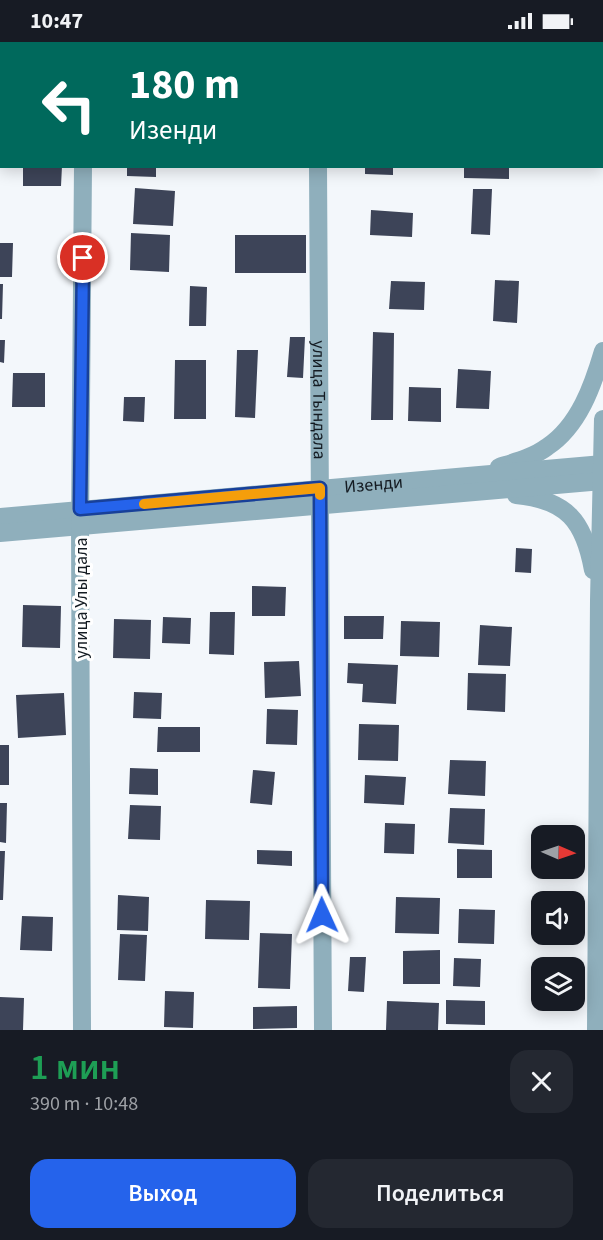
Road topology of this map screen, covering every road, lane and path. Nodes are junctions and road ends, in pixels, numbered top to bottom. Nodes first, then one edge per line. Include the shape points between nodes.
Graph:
1 (83, 168) edge
2 (318, 168) edge
3 (603, 351) edge
4 (603, 419) edge
5 (602, 473) edge
6 (474, 484) junction
7 (320, 497) junction
8 (0, 517) edge
9 (80, 517) junction
10 (0, 533) edge
11 (599, 600) junction
12 (82, 1030) edge
13 (323, 1030) edge
14 (597, 1030) edge

1 - 9 street, улица Улы дала
2 - 7 street, улица Тындала
3 - 6 street via 571,426 547,448
4 - 5 street
5 - 6 street, Изенди
5 - 11 street
6 - 7 street, Изенди
6 - 11 street via 548,501 565,511 580,528 589,550
7 - 9 street, Изенди
7 - 13 street, улица Тындала
8 - 9 street, Изенди
9 - 10 street, Изенди
9 - 12 street, улица Улы дала
11 - 14 street

